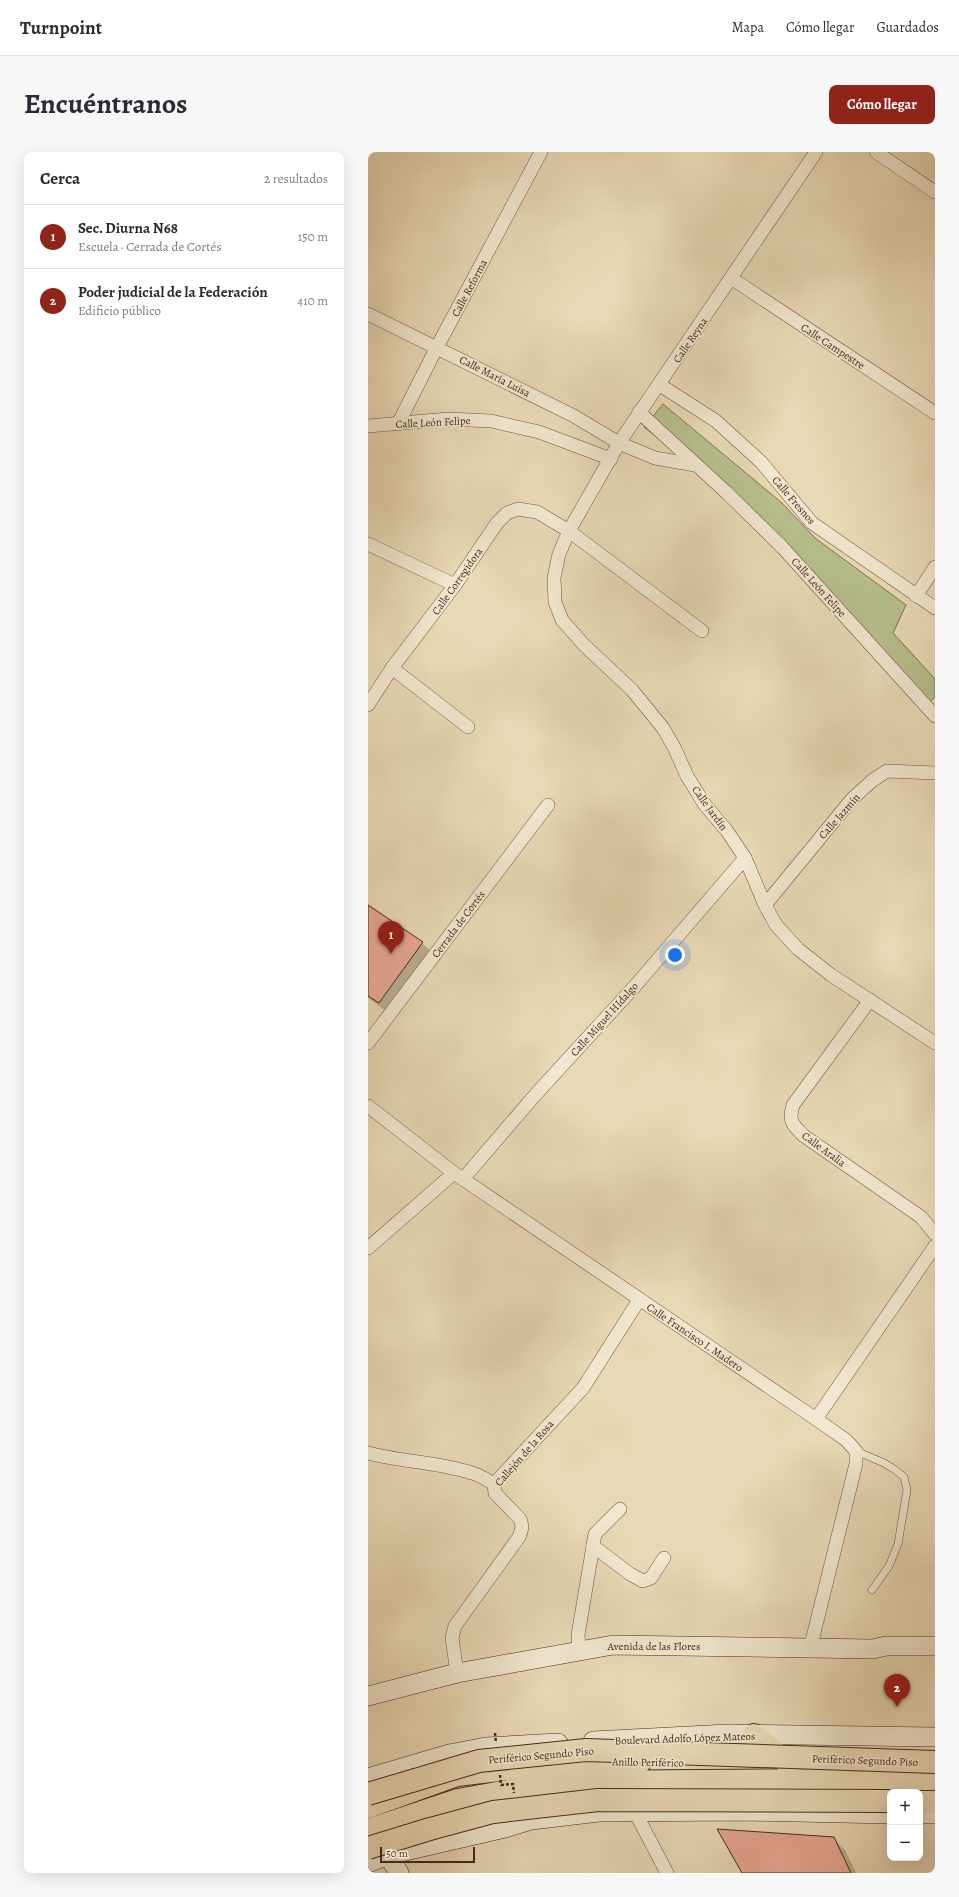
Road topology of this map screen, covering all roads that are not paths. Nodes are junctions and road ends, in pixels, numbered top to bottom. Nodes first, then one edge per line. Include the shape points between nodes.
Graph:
1 (541, 152) edge
2 (816, 152) edge
3 (876, 152) edge
4 (935, 192) edge
5 (731, 278) junction
6 (368, 314) edge
7 (436, 347) junction
8 (660, 385) junction
9 (639, 412) junction
10 (935, 413) edge
11 (398, 424) junction
12 (368, 426) edge
13 (619, 443) junction
14 (611, 458) junction
15 (695, 466) junction
16 (569, 531) junction
17 (368, 544) edge
18 (935, 567) edge
19 (455, 585) junction
20 (916, 596) junction
21 (935, 608) edge
22 (702, 631) dead end
23 (392, 668) junction
24 (368, 705) edge
25 (935, 716) edge
26 (468, 727) dead end
27 (935, 773) edge
28 (548, 805) dead end
29 (745, 858) junction
30 (765, 905) junction
31 (870, 1000) junction
32 (368, 1043) edge
33 (935, 1043) edge
34 (368, 1106) edge
35 (458, 1176) junction
36 (935, 1234) edge
37 (935, 1246) edge
38 (368, 1248) edge
39 (639, 1300) junction
40 (816, 1418) junction
41 (856, 1451) junction
42 (368, 1453) edge
43 (494, 1484) junction
44 (620, 1509) dead end
45 (593, 1546) junction
46 (664, 1558) dead end
47 (872, 1590) dead end
48 (935, 1646) edge
49 (810, 1649) junction
50 (873, 1649) junction
51 (578, 1650) junction
52 (935, 1654) edge
53 (457, 1672) junction
54 (368, 1696) edge
55 (754, 1735) junction
56 (935, 1737) edge
57 (935, 1762) edge
58 (790, 1765) junction
59 (935, 1767) edge
60 (368, 1778) edge
61 (935, 1779) edge
62 (639, 1781) junction
63 (368, 1794) edge
64 (887, 1801) edge
65 (923, 1802) edge
66 (935, 1802) edge
67 (368, 1808) edge
68 (599, 1812) junction
69 (635, 1812) junction
70 (887, 1814) edge
71 (923, 1814) edge
72 (935, 1814) edge
73 (368, 1830) edge
74 (368, 1848) edge
75 (388, 1855) junction
76 (368, 1863) edge
77 (398, 1873) edge
78 (667, 1873) edge

1 - 7 street, Calle Reforma
2 - 5 street, Calle Reyna
3 - 4 street
5 - 8 street, Calle Reyna
5 - 10 street, Calle Campestre
6 - 7 street, Calle María Luisa
7 - 11 street, Calle Reforma
7 - 13 street, Calle María Luisa via 574,416
8 - 9 street, Calle Reyna
8 - 20 street, Calle Fresnos via 716,421 761,462 812,523
9 - 13 street, Calle Reyna
9 - 15 street, Calle León Felipe
11 - 12 street, Calle León Felipe
11 - 14 street, Calle León Felipe via 448,419 491,421 539,432
13 - 14 street, Calle Reyna
13 - 15 street, Calle León Felipe via 655,458
14 - 16 street, Calle Reyna
15 - 25 street, Calle León Felipe via 727,493 782,547
16 - 19 street, Calle Corregidora via 537,512 518,509 507,513 497,523
16 - 22 street, Calle Corregidora
16 - 29 street, Calle Jardín via 559,554 554,578 555,602 562,620 584,645 632,690 663,728 705,805
17 - 19 street
18 - 20 street
19 - 23 street, Calle Corregidora
20 - 21 street, Calle Fresnos
23 - 24 street, Calle Corregidora
23 - 26 street
27 - 30 street, Calle Jazmín via 887,771 873,780 852,799
28 - 32 street, Cerrada de Cortés
29 - 30 street, Calle Jardín
29 - 35 street, Calle Miguel HIdalgo via 634,986
30 - 31 street, Calle Jardín via 776,925 798,949 831,975
31 - 33 street, Calle Jardín
31 - 36 street, Calle Aralia via 793,1105 790,1116 792,1124 804,1136 921,1217
34 - 35 street, Calle Francisco I. Madero
35 - 38 street, Calle Miguel HIdalgo
35 - 39 street, Calle Francisco I. Madero
37 - 40 street
39 - 40 street, Calle Francisco I. Madero
39 - 43 street, Callejón de la Rosa via 583,1388
40 - 41 street, Calle Francisco I. Madero via 846,1440
41 - 47 lane via 894,1469 904,1477 907,1490 898,1544 889,1566
41 - 49 street via 850,1493
42 - 43 street via 451,1467 473,1473
43 - 53 street, Callejón de la Rosa via 495,1493 520,1519 522,1530 455,1626 452,1638
44 - 45 street via 595,1534
45 - 46 street via 643,1581 651,1578
45 - 51 street via 578,1635
48 - 50 main road, Avenida de las Flores via 886,1646
49 - 50 main road, Avenida de las Flores
49 - 51 main road, Avenida de las Flores via 613,1644
50 - 52 main road, Avenida de las Flores via 887,1654
51 - 53 main road, Avenida de las Flores
53 - 54 main road, Avenida de las Flores
55 - 56 main road, Boulevard Adolfo López Mateos
55 - 58 highway
55 - 60 main road, Boulevard Adolfo López Mateos via 728,1734 486,1747 449,1754
57 - 63 highway, Periférico Segundo Piso, bridge via 586,1750 479,1761
58 - 59 highway, Anillo Periférico
58 - 67 highway, Anillo Periférico via 573,1761 457,1775
61 - 62 highway, Anillo Periférico
62 - 68 highway
62 - 73 highway, Anillo Periférico via 547,1784 458,1800
64 - 74 highway, bridge via 598,1800 494,1812
65 - 66 highway
68 - 69 main road
68 - 75 main road via 531,1820
69 - 70 main road
69 - 78 street
71 - 72 main road
75 - 76 main road
75 - 77 main road

